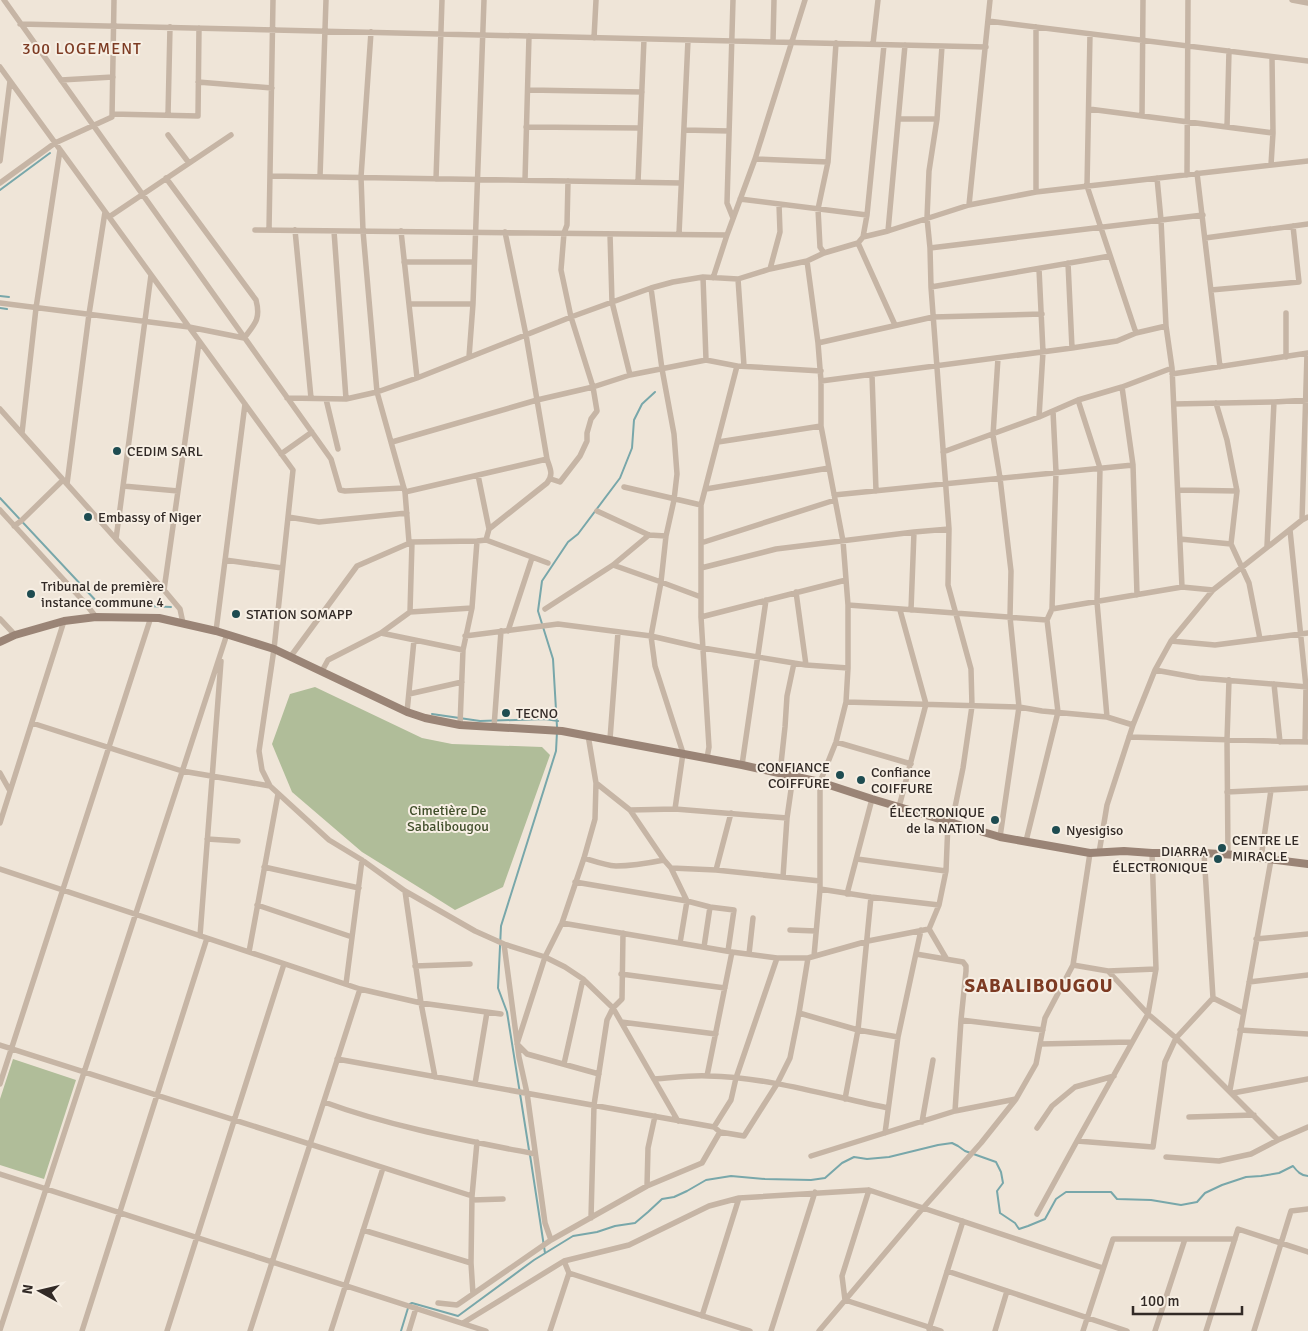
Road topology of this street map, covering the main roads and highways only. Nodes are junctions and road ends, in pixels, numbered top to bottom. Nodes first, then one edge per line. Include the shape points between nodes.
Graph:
1 (0, 642) edge
2 (1308, 864) edge

1 - 2 main road via 64,621 96,617 159,618 216,630 274,649 425,718 460,725 558,730 683,753 820,782 1000,837 1090,853 1204,853

